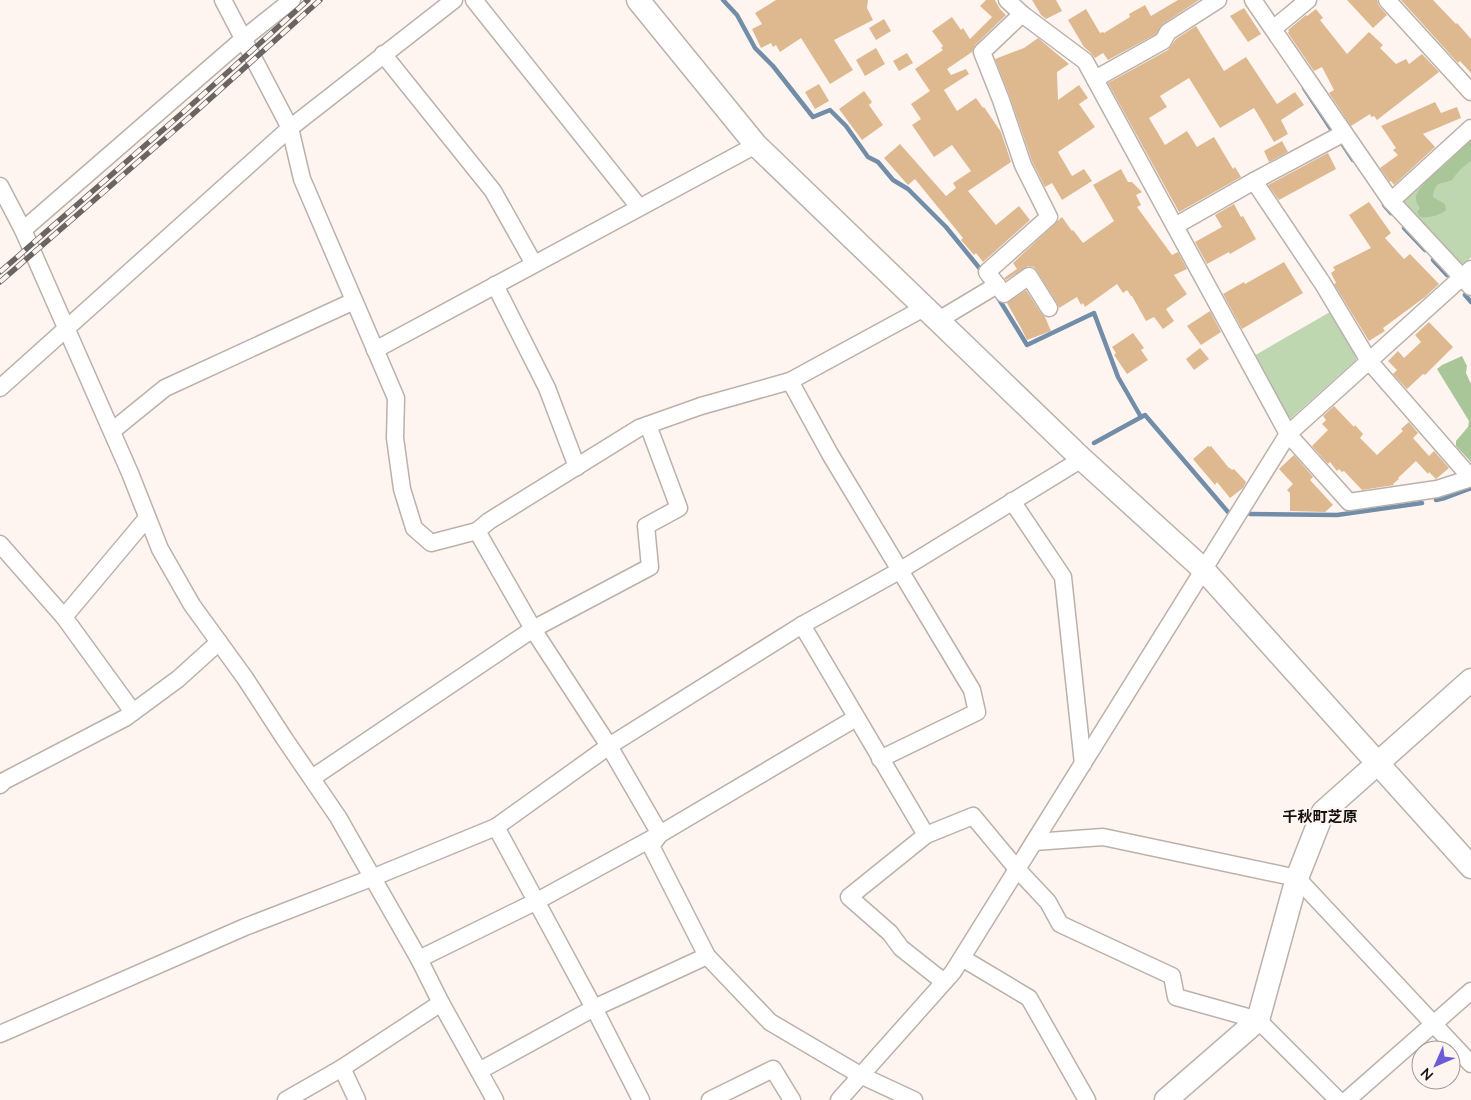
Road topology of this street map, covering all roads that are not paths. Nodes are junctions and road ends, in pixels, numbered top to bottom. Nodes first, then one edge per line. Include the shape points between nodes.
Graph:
1 (223, 0) edge
2 (292, 0) edge
3 (454, 0) edge
4 (474, 0) edge
5 (638, 0) edge
6 (1007, 0) edge
7 (1218, 0) edge
8 (1253, 0) edge
9 (1308, 0) edge
10 (1387, 0) edge
11 (1022, 14) junction
12 (1273, 29) junction
13 (243, 39) junction
14 (384, 54) junction
15 (1095, 79) junction
16 (1471, 92) edge
17 (290, 128) junction
18 (1471, 128) edge
19 (1344, 133) junction
20 (756, 145) junction
21 (1254, 181) junction
22 (2, 195) edge
23 (1391, 201) junction
24 (639, 207) junction
25 (1175, 226) junction
26 (23, 230) junction
27 (534, 264) junction
28 (1468, 278) edge
29 (495, 285) junction
30 (997, 285) junction
31 (354, 302) junction
32 (1049, 308) dead end
33 (931, 315) junction
34 (66, 329) junction
35 (375, 350) junction
36 (1369, 361) junction
37 (790, 381) junction
38 (0, 388) edge
39 (648, 425) junction
40 (112, 431) junction
41 (1288, 434) junction
42 (1082, 459) junction
43 (577, 467) junction
44 (1012, 501) junction
45 (147, 518) junction
46 (477, 531) junction
47 (0, 544) edge
48 (1203, 569) junction
49 (899, 571) junction
50 (64, 617) junction
51 (802, 625) junction
52 (533, 629) junction
53 (219, 642) junction
54 (1471, 680) edge
55 (133, 712) junction
56 (856, 718) junction
57 (609, 746) junction
58 (880, 759) junction
59 (1083, 764) junction
60 (1378, 764) junction
61 (312, 778) junction
62 (0, 785) edge
63 (496, 827) junction
64 (660, 834) junction
65 (926, 835) junction
66 (1034, 842) junction
67 (1471, 867) edge
68 (1017, 869) junction
69 (374, 878) junction
70 (1297, 878) junction
71 (537, 901) junction
72 (707, 956) junction
73 (962, 958) junction
74 (419, 959) junction
75 (944, 982) junction
76 (1471, 991) edge
77 (441, 1003) junction
78 (594, 1008) junction
79 (1258, 1020) junction
80 (1434, 1024) junction
81 (0, 1034) edge
82 (1471, 1064) edge
83 (342, 1068) junction
84 (479, 1071) junction
85 (860, 1075) junction
86 (286, 1100) edge
87 (357, 1100) edge
88 (495, 1100) edge
89 (641, 1100) edge
90 (710, 1100) edge
91 (792, 1100) edge
92 (839, 1100) edge
93 (914, 1100) edge
94 (1087, 1100) edge
95 (1166, 1100) edge
96 (1338, 1100) edge
97 (1347, 1100) edge

1 - 13 street
2 - 13 street
3 - 14 street
4 - 24 street
5 - 20 street
6 - 11 street
7 - 15 street via 1168,32 1163,41
8 - 12 street
9 - 12 street
10 - 16 street
11 - 15 street via 1085,61
11 - 30 street via 982,52 1023,165 1050,218 987,272
12 - 19 street
13 - 17 street
13 - 26 street
14 - 17 street
14 - 27 street via 493,191
15 - 25 street
17 - 31 street via 302,179
17 - 34 street
18 - 23 street
19 - 21 street
19 - 23 street
20 - 24 street
20 - 33 street
21 - 25 street
21 - 36 street via 1323,284
22 - 26 street
23 - 28 street
24 - 27 street
25 - 41 street
26 - 34 street
27 - 29 street
28 - 36 street
29 - 35 street
29 - 43 street via 547,388
30 - 32 street via 1004,294 1029,276
30 - 33 street
31 - 35 street
31 - 40 street via 165,388
33 - 37 street
33 - 42 street
34 - 38 street
34 - 40 street
35 - 46 street via 396,398 401,480 414,528 431,543
36 - 41 street
36 - 41 street via 1471,478 1437,489 1349,502
37 - 39 street
37 - 49 street
39 - 43 street
39 - 52 street via 679,508 646,526 650,567
40 - 45 street
41 - 48 street
42 - 44 street
42 - 48 street
43 - 46 street
44 - 49 street
44 - 59 street via 1063,577
45 - 50 street
45 - 53 street via 182,589
46 - 52 street
47 - 50 street
48 - 59 street
48 - 60 street
49 - 51 street
49 - 58 street via 972,690 977,712
50 - 55 street
51 - 56 street
51 - 57 street
52 - 57 street
52 - 61 street
53 - 55 street via 178,679
53 - 61 street
54 - 60 street
55 - 62 street
56 - 58 street
56 - 64 street
57 - 63 street
57 - 64 street
58 - 65 street
59 - 66 street
60 - 67 street
60 - 70 street via 1323,812
61 - 69 street
63 - 69 street
63 - 71 street
64 - 71 street
64 - 72 street via 651,846
65 - 68 street via 973,816
65 - 75 street via 849,897 890,933 901,948
66 - 68 street
66 - 70 street via 1103,837
68 - 73 street
68 - 79 street via 1048,902 1060,924 1172,976 1176,997
69 - 74 street
69 - 81 street via 245,927
70 - 79 street
70 - 80 street
71 - 74 street
71 - 78 street
72 - 78 street
72 - 85 street via 770,1022
73 - 75 street
73 - 94 street via 1029,998
74 - 77 street
75 - 85 street
76 - 80 street
77 - 83 street
77 - 84 street
78 - 84 street
78 - 89 street
79 - 95 street
79 - 96 street
80 - 82 street
80 - 97 street
83 - 86 street
83 - 87 street
84 - 88 street
85 - 92 street
85 - 93 street
90 - 91 street via 773,1069

